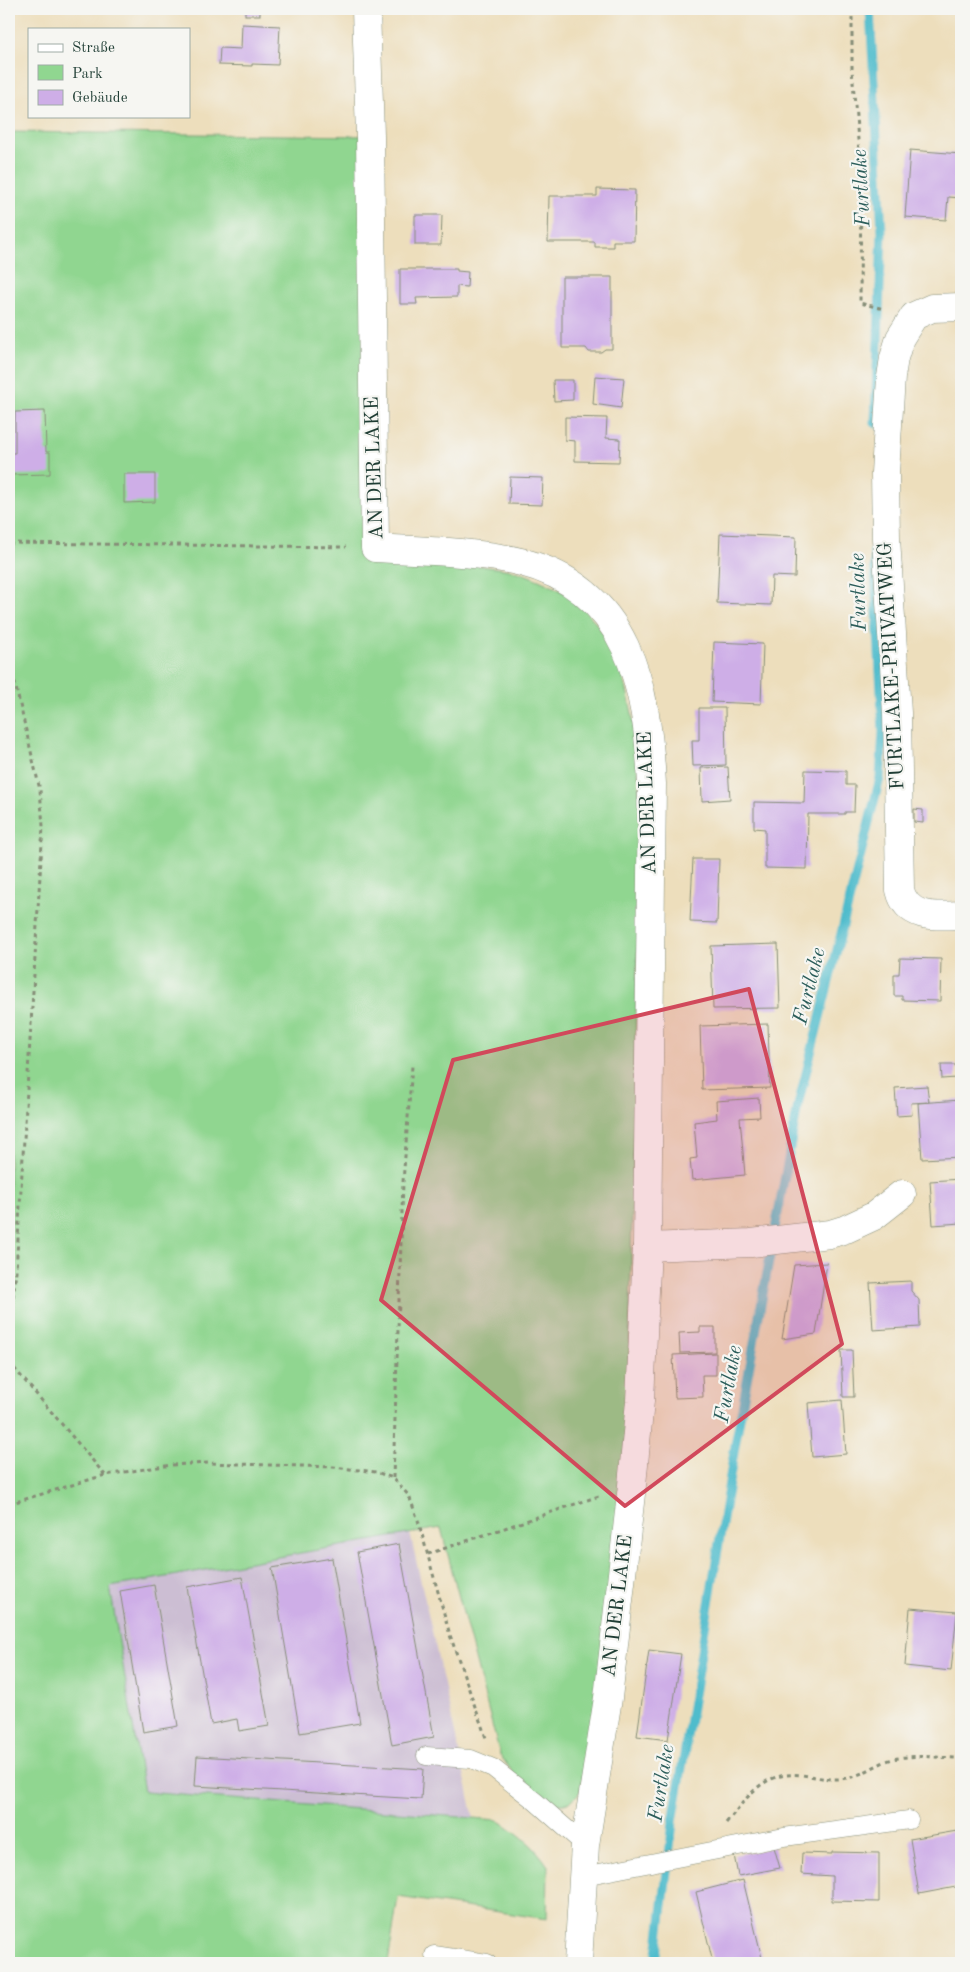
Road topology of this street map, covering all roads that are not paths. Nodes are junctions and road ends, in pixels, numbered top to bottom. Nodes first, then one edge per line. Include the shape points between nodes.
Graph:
1 (366, 9) edge
2 (961, 307) edge
3 (961, 915) edge
4 (902, 1194) dead end
5 (647, 1247) junction
6 (426, 1756) dead end
7 (909, 1820) dead end
8 (585, 1845) junction
9 (584, 1876) junction
10 (434, 1955) dead end
11 (487, 1963) edge
12 (578, 1963) edge

1 - 5 street, AN DER LAKE via 374,548 494,557 543,569 576,586 594,599 612,622 626,648 642,702 652,784
2 - 3 street, FURTLAKE-PRIVATWEG via 932,308 914,316 900,338 890,395 885,473 897,713 901,895 917,912 934,916
4 - 5 street via 874,1216 830,1234 751,1243
5 - 8 street, AN DER LAKE via 640,1400 632,1485 608,1698
6 - 8 lane via 471,1759 493,1768
7 - 9 lane via 784,1837
8 - 9 street, AN DER LAKE
9 - 12 street, AN DER LAKE
10 - 11 lane

